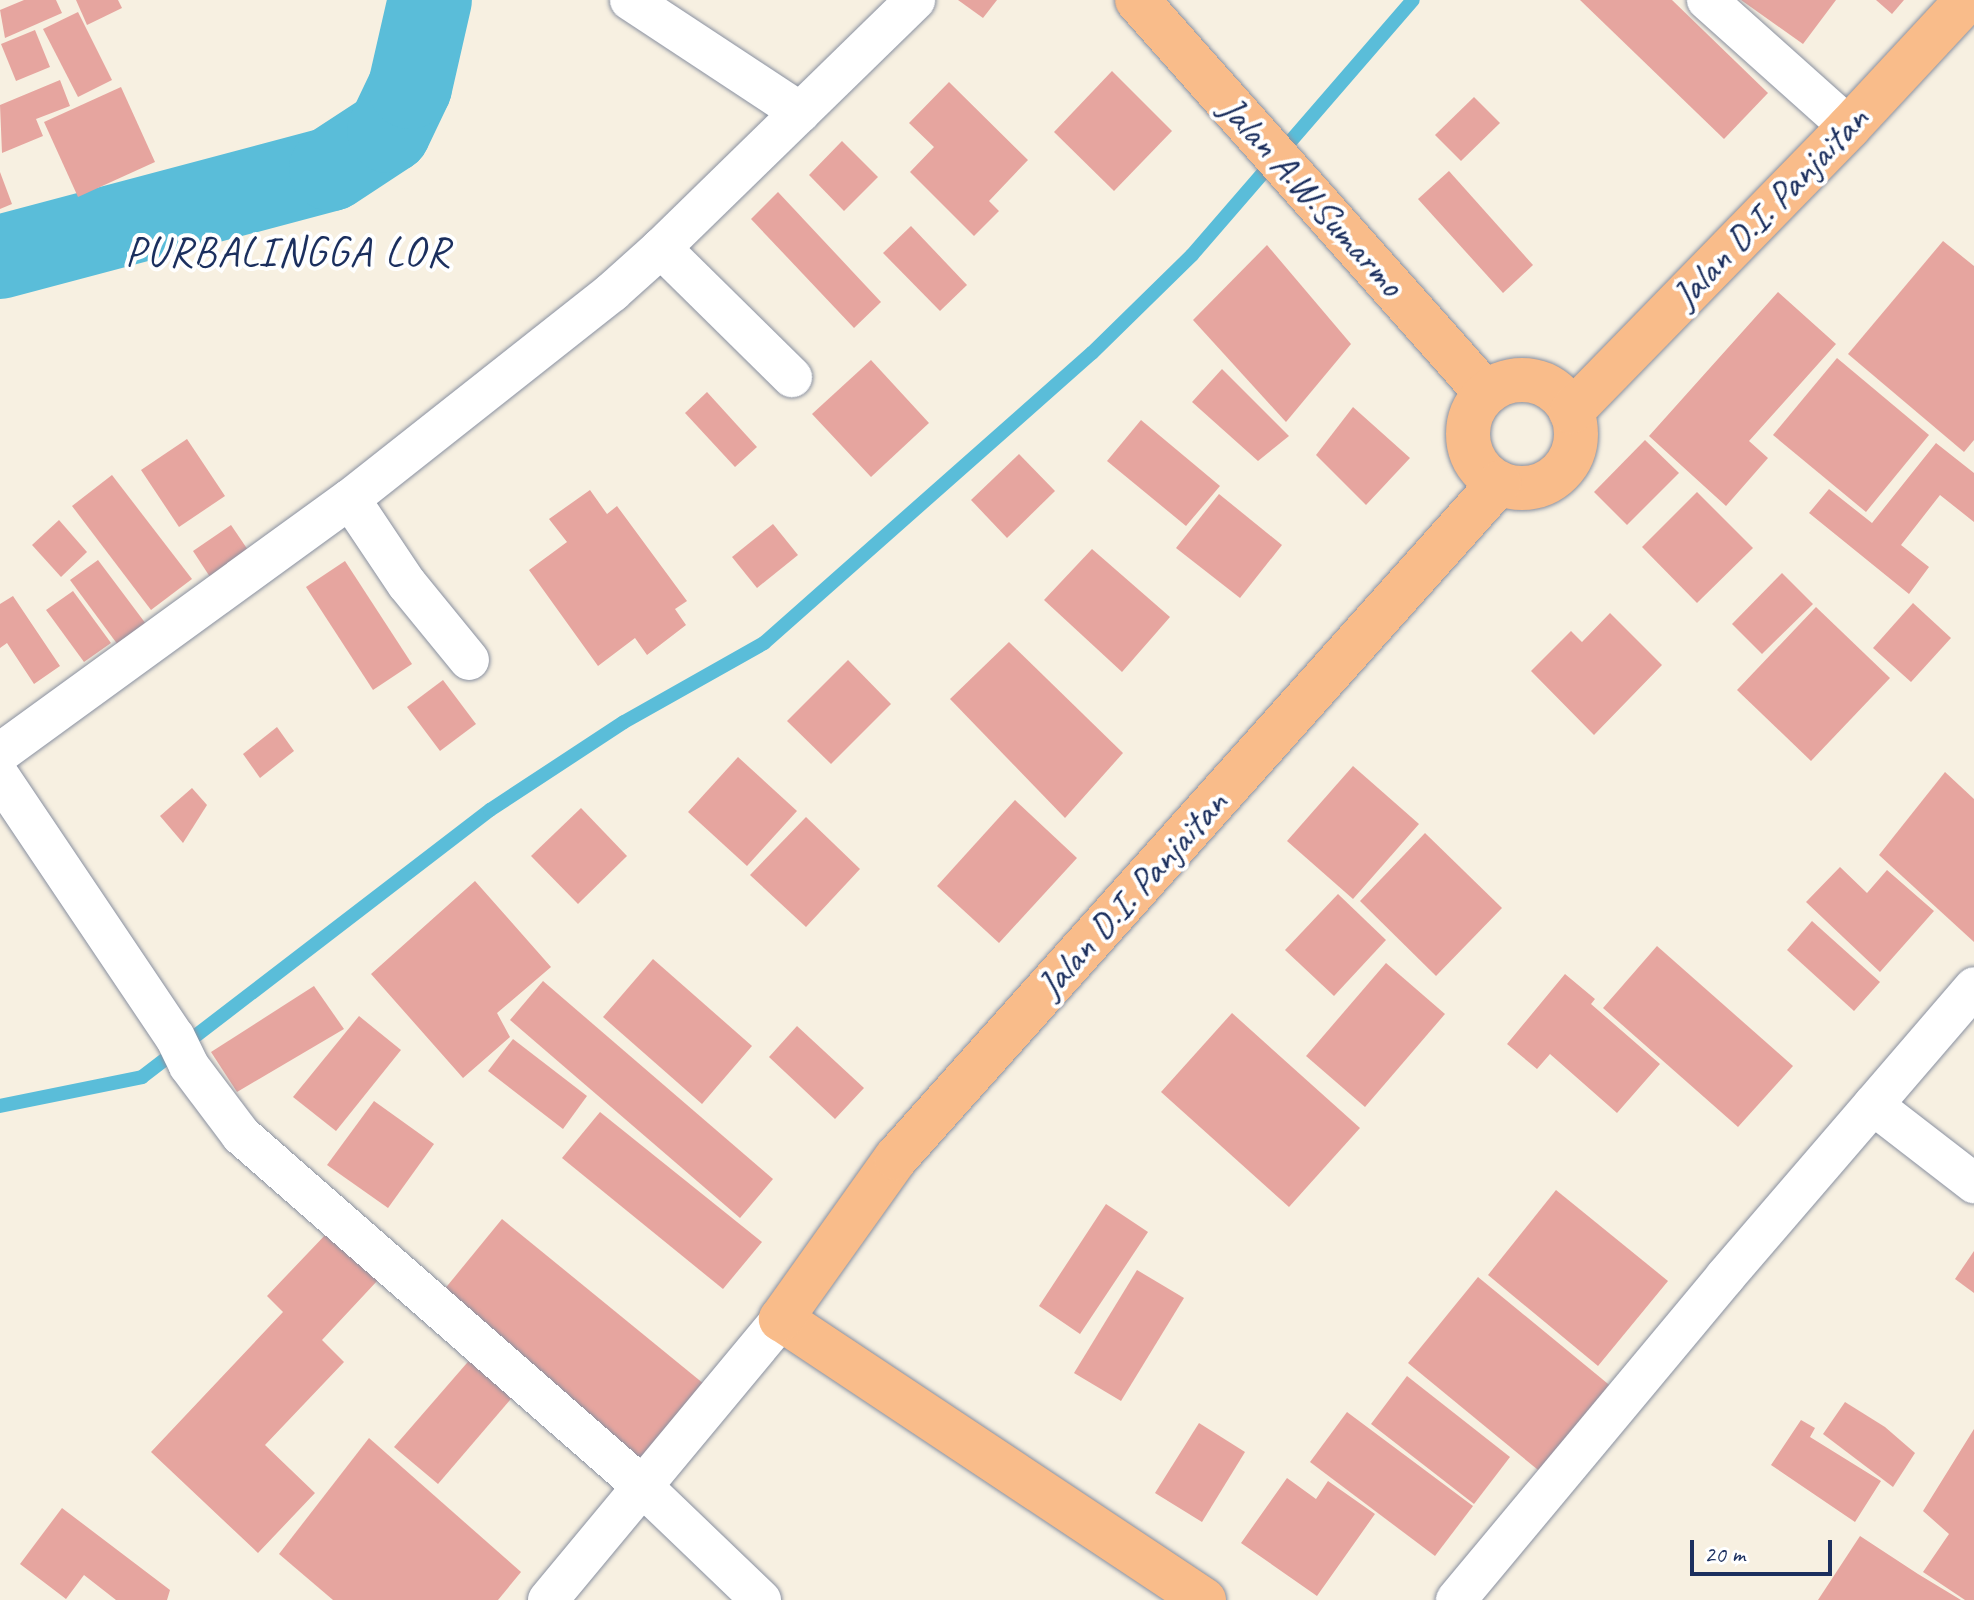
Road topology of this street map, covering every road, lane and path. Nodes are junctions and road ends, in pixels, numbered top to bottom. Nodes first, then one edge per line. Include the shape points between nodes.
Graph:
1 (630, 0) edge
2 (915, 0) edge
3 (1137, 0) edge
4 (1707, 0) edge
5 (1967, 0) edge
6 (800, 112) junction
7 (1849, 127) junction
8 (661, 248) junction
9 (792, 377) dead end
10 (1486, 393) junction
11 (1571, 412) junction
12 (1499, 483) junction
13 (350, 499) junction
14 (469, 660) dead end
15 (0, 753) edge
16 (0, 777) edge
17 (1974, 987) edge
18 (1873, 1105) junction
19 (1974, 1183) edge
20 (781, 1319) junction
21 (642, 1486) junction
22 (548, 1600) edge
23 (761, 1600) edge
24 (1204, 1600) edge
25 (1456, 1600) edge

1 - 6 street
2 - 6 street
3 - 10 main road, Jalan A.W.Sumarmo
4 - 7 street
5 - 7 main road, Jalan D.I. Panjaitan
6 - 8 street
7 - 11 main road, Jalan D.I. Panjaitan
8 - 9 street
8 - 13 street
10 - 11 main road via 1508,381 1533,381 1556,391
10 - 12 main road via 1470,415 1467,442 1478,467
11 - 12 main road via 1576,429 1566,466 1535,487
12 - 20 main road, Jalan D.I. Panjaitan via 896,1158
13 - 14 street via 407,584
13 - 15 street
16 - 21 street via 241,1135
17 - 18 street
18 - 19 street
18 - 25 street
20 - 21 street
20 - 24 main road
21 - 22 street
21 - 23 street

